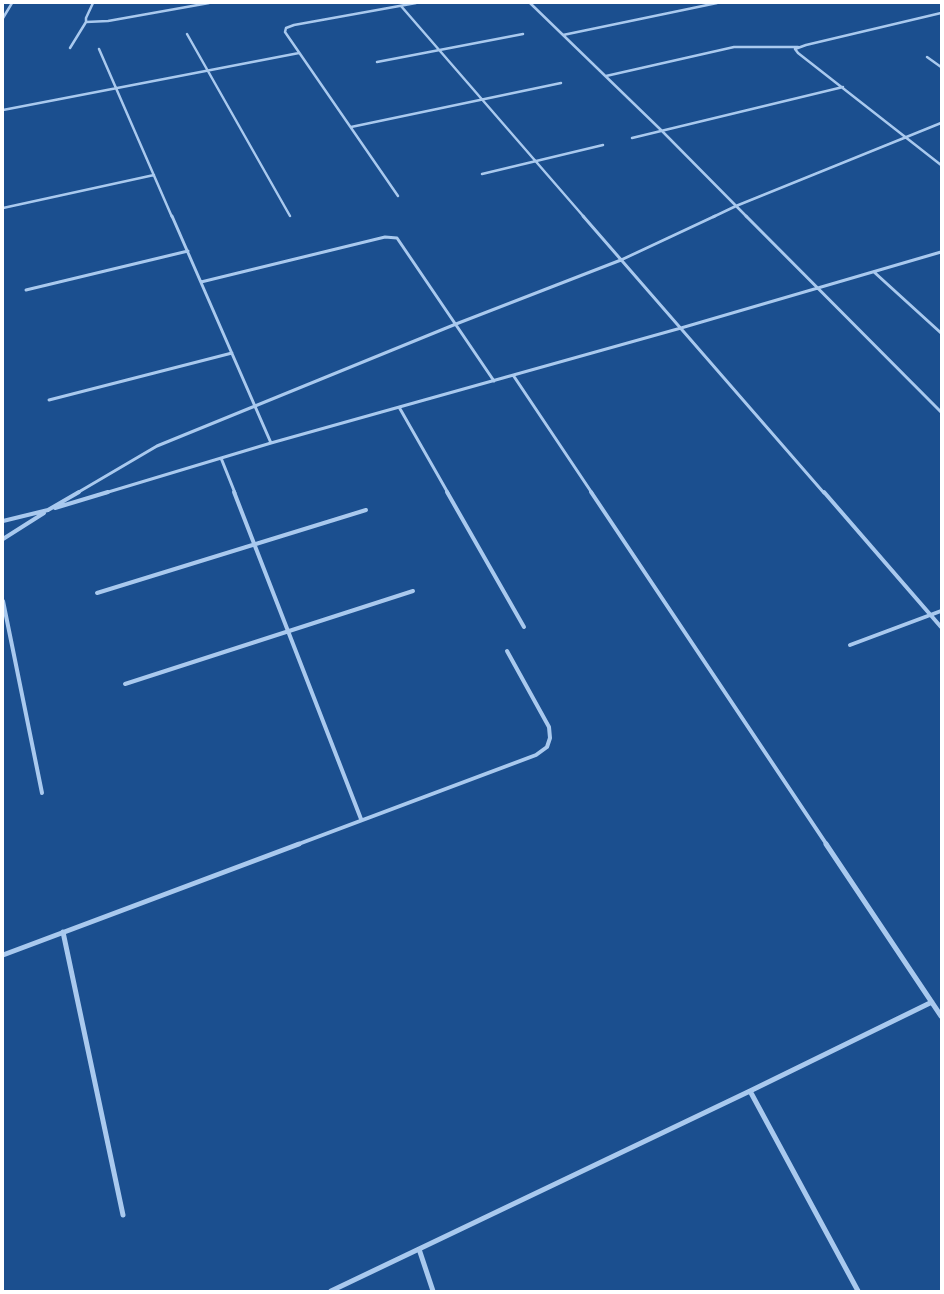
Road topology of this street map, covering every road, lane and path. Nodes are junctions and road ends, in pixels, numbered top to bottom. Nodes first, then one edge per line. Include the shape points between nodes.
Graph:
1 (12, 3) edge
2 (93, 3) edge
3 (209, 3) edge
4 (416, 3) edge
5 (530, 3) edge
6 (718, 3) edge
7 (401, 6) junction
8 (941, 13) edge
9 (3, 18) edge
10 (86, 22) junction
11 (187, 34) dead end
12 (523, 34) dead end
13 (564, 35) junction
14 (798, 47) junction
15 (70, 48) dead end
16 (100, 49) dead end
17 (439, 50) junction
18 (299, 53) junction
19 (927, 57) dead end
20 (376, 62) dead end
21 (941, 67) edge
22 (207, 70) junction
23 (606, 76) junction
24 (561, 83) dead end
25 (116, 87) junction
26 (843, 87) junction
27 (482, 100) junction
28 (3, 110) edge
29 (941, 123) edge
30 (351, 127) junction
31 (662, 131) junction
32 (906, 137) junction
33 (632, 138) dead end
34 (603, 145) dead end
35 (536, 161) junction
36 (941, 164) edge
37 (482, 174) dead end
38 (154, 175) junction
39 (398, 196) dead end
40 (736, 206) junction
41 (3, 208) edge
42 (290, 216) dead end
43 (188, 251) junction
44 (941, 252) edge
45 (622, 260) junction
46 (874, 272) junction
47 (201, 282) junction
48 (817, 288) junction
49 (26, 290) dead end
50 (456, 324) junction
51 (681, 328) junction
52 (941, 332) edge
53 (232, 353) junction
54 (513, 375) junction
55 (494, 381) junction
56 (49, 400) dead end
57 (255, 406) junction
58 (399, 407) junction
59 (941, 412) edge
60 (271, 443) junction
61 (221, 458) junction
62 (48, 510) junction
63 (366, 510) dead end
64 (3, 521) edge
65 (3, 539) edge
66 (255, 545) junction
67 (413, 591) dead end
68 (97, 593) dead end
69 (3, 601) edge
70 (941, 611) edge
71 (930, 615) junction
72 (941, 627) edge
73 (524, 628) dead end
74 (288, 631) junction
75 (850, 645) dead end
76 (507, 650) dead end
77 (126, 684) dead end
78 (42, 793) dead end
79 (361, 819) junction
80 (63, 932) junction
81 (3, 955) edge
82 (932, 1002) junction
83 (941, 1016) edge
84 (750, 1091) junction
85 (123, 1215) dead end
86 (418, 1249) junction
87 (331, 1291) edge
88 (433, 1291) edge
89 (858, 1291) edge

1 - 9 street
2 - 10 street
3 - 10 street
4 - 7 street
5 - 13 street
6 - 13 street
7 - 17 street
7 - 18 street via 286,28 285,32
8 - 14 street
10 - 15 street
11 - 22 street
12 - 17 street
13 - 23 street
14 - 23 street via 734,47
14 - 26 street via 795,49 798,53
16 - 25 street
17 - 20 street
17 - 27 street
18 - 22 street
18 - 30 street
19 - 21 street
22 - 25 street
22 - 42 street
23 - 31 street
24 - 27 street
25 - 28 street
25 - 38 street
26 - 31 street
26 - 32 street
27 - 30 street
27 - 35 street
29 - 32 street
30 - 39 street
31 - 33 street
31 - 40 street
32 - 36 street
32 - 40 street
34 - 35 street
35 - 37 street
35 - 45 street
38 - 41 street
38 - 43 street
40 - 45 street
40 - 48 street
43 - 47 street
43 - 49 street
44 - 46 street
45 - 50 street
45 - 51 street
46 - 48 street
46 - 52 street
47 - 50 street via 392,237 397,238
47 - 53 street
48 - 51 street
48 - 59 street
50 - 55 street
50 - 57 street
51 - 54 street
51 - 71 street
53 - 56 street
53 - 57 street
54 - 55 street
54 - 82 street
55 - 58 street
57 - 60 street
57 - 62 street via 157,446
58 - 60 street
58 - 73 street
60 - 61 street
61 - 62 street
61 - 66 street
62 - 64 street
62 - 65 street
63 - 66 street
66 - 68 street
66 - 74 street
67 - 74 street
69 - 78 street
70 - 71 street
71 - 72 street
71 - 75 street
74 - 77 street
74 - 79 street
76 - 79 street via 549,727 550,738 547,747 536,755
79 - 80 street
80 - 81 street
80 - 85 street
82 - 83 street
82 - 84 street
84 - 86 street
84 - 89 street
86 - 87 street
86 - 88 street

